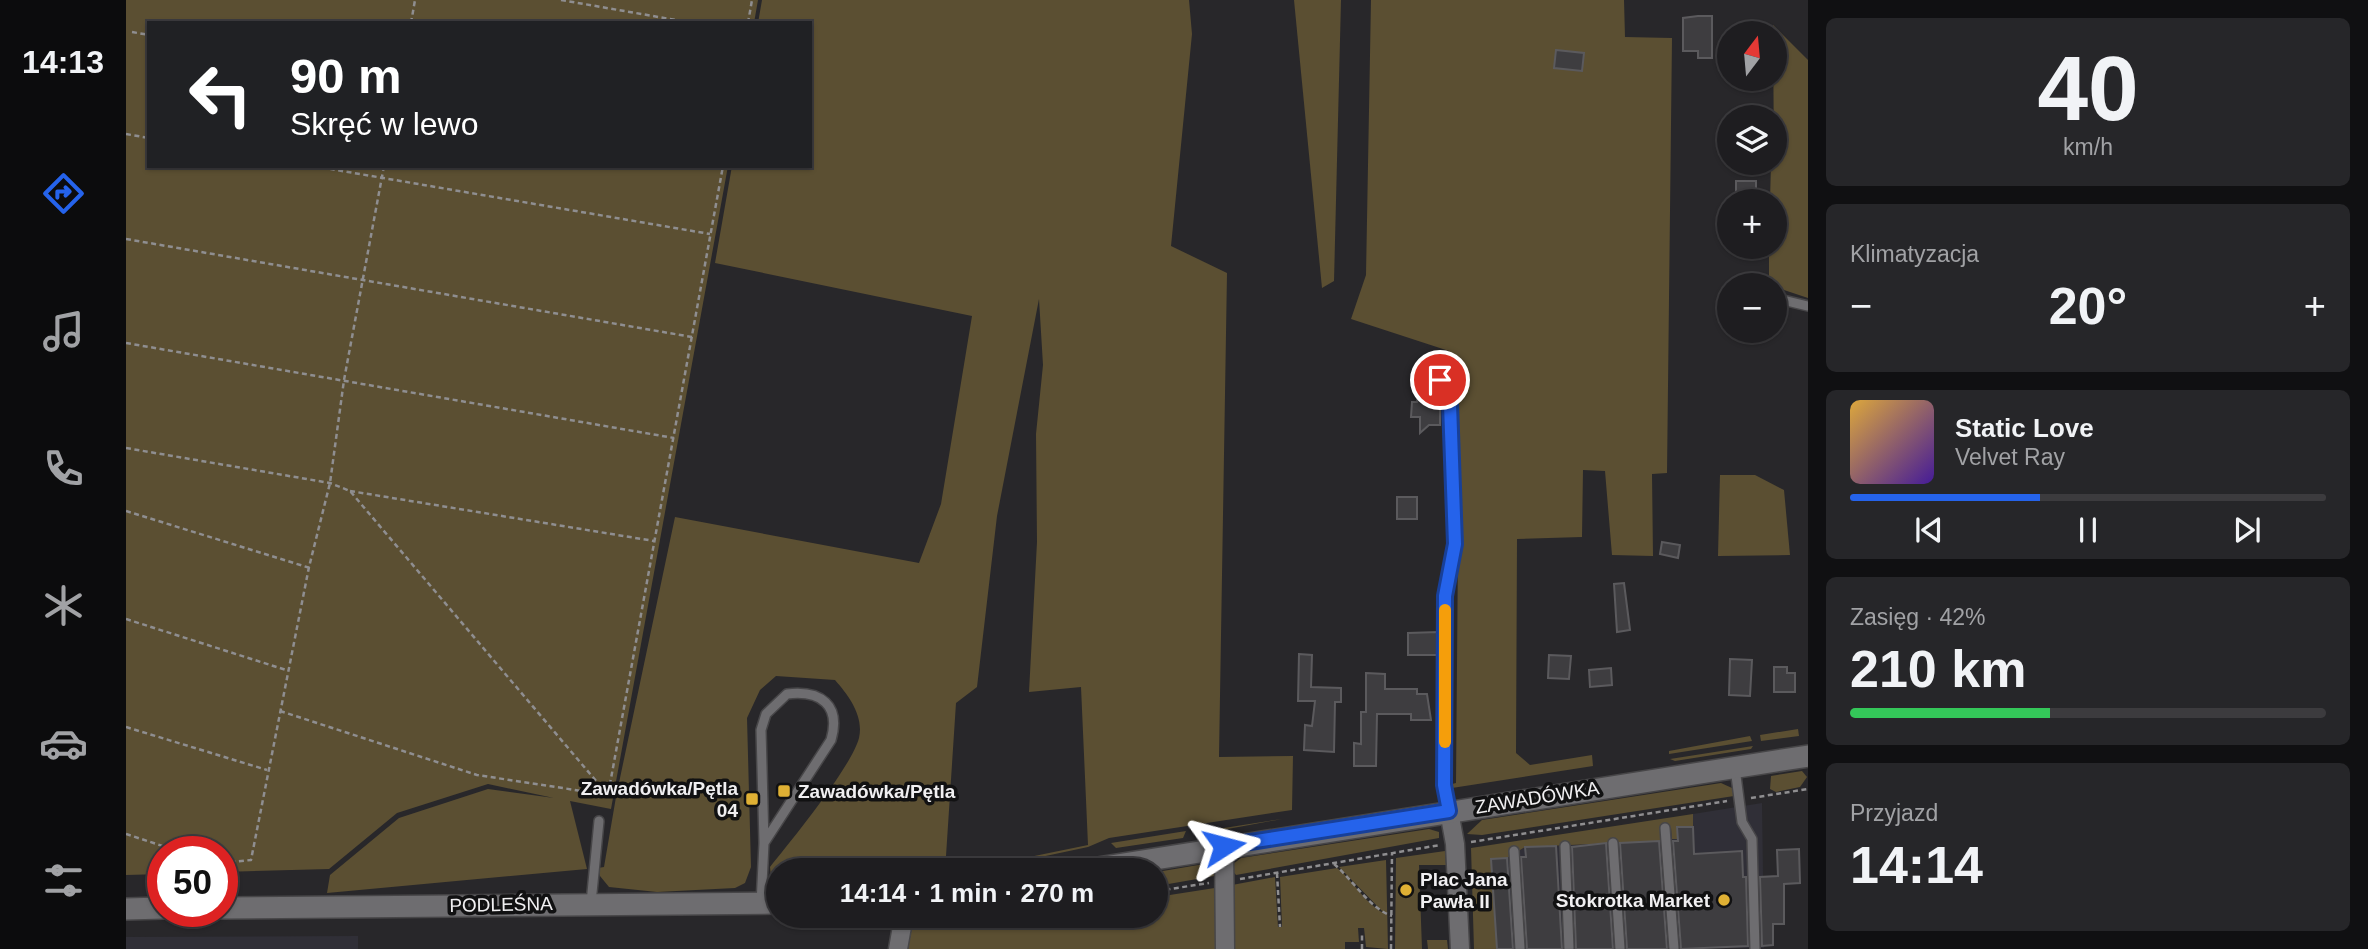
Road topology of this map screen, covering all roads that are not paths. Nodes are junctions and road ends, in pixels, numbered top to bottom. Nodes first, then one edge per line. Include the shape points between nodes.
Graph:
1 (1787, 301) edge
2 (1808, 306) edge
3 (1420, 377) dead end
4 (1808, 756) edge
5 (1735, 768) junction
6 (1449, 811) junction
7 (599, 821) dead end
8 (1665, 828) dead end
9 (764, 843) junction
10 (1614, 843) dead end
11 (1224, 846) junction
12 (1565, 846) dead end
13 (1514, 851) dead end
14 (1153, 858) edge
15 (766, 863) edge
16 (591, 903) junction
17 (766, 903) edge
18 (147, 908) edge
19 (238, 908) edge
20 (126, 909) edge
21 (905, 928) edge
22 (898, 949) edge
23 (1225, 949) edge
24 (1460, 949) edge
25 (1520, 949) edge
26 (1569, 949) edge
27 (1620, 949) edge
28 (1674, 949) edge
29 (1755, 949) edge

1 - 2 lane
3 - 6 lane via 1440,380 1450,404 1455,544 1445,596 1444,785
4 - 5 main road, ZAWADÓWKA
5 - 6 main road, ZAWADÓWKA
5 - 29 lane via 1742,822 1752,839
6 - 11 main road, ZAWADÓWKA
6 - 24 street
7 - 16 lane
8 - 28 lane
9 - 9 lane via 831,740 833,712 815,696 787,694 766,714 761,730
9 - 15 lane
10 - 27 lane
11 - 14 main road, ZAWADÓWKA
11 - 23 street
12 - 26 lane
13 - 25 lane
16 - 17 main road, PODLEŚNA
16 - 19 main road, PODLEŚNA
18 - 20 main road
21 - 22 street

